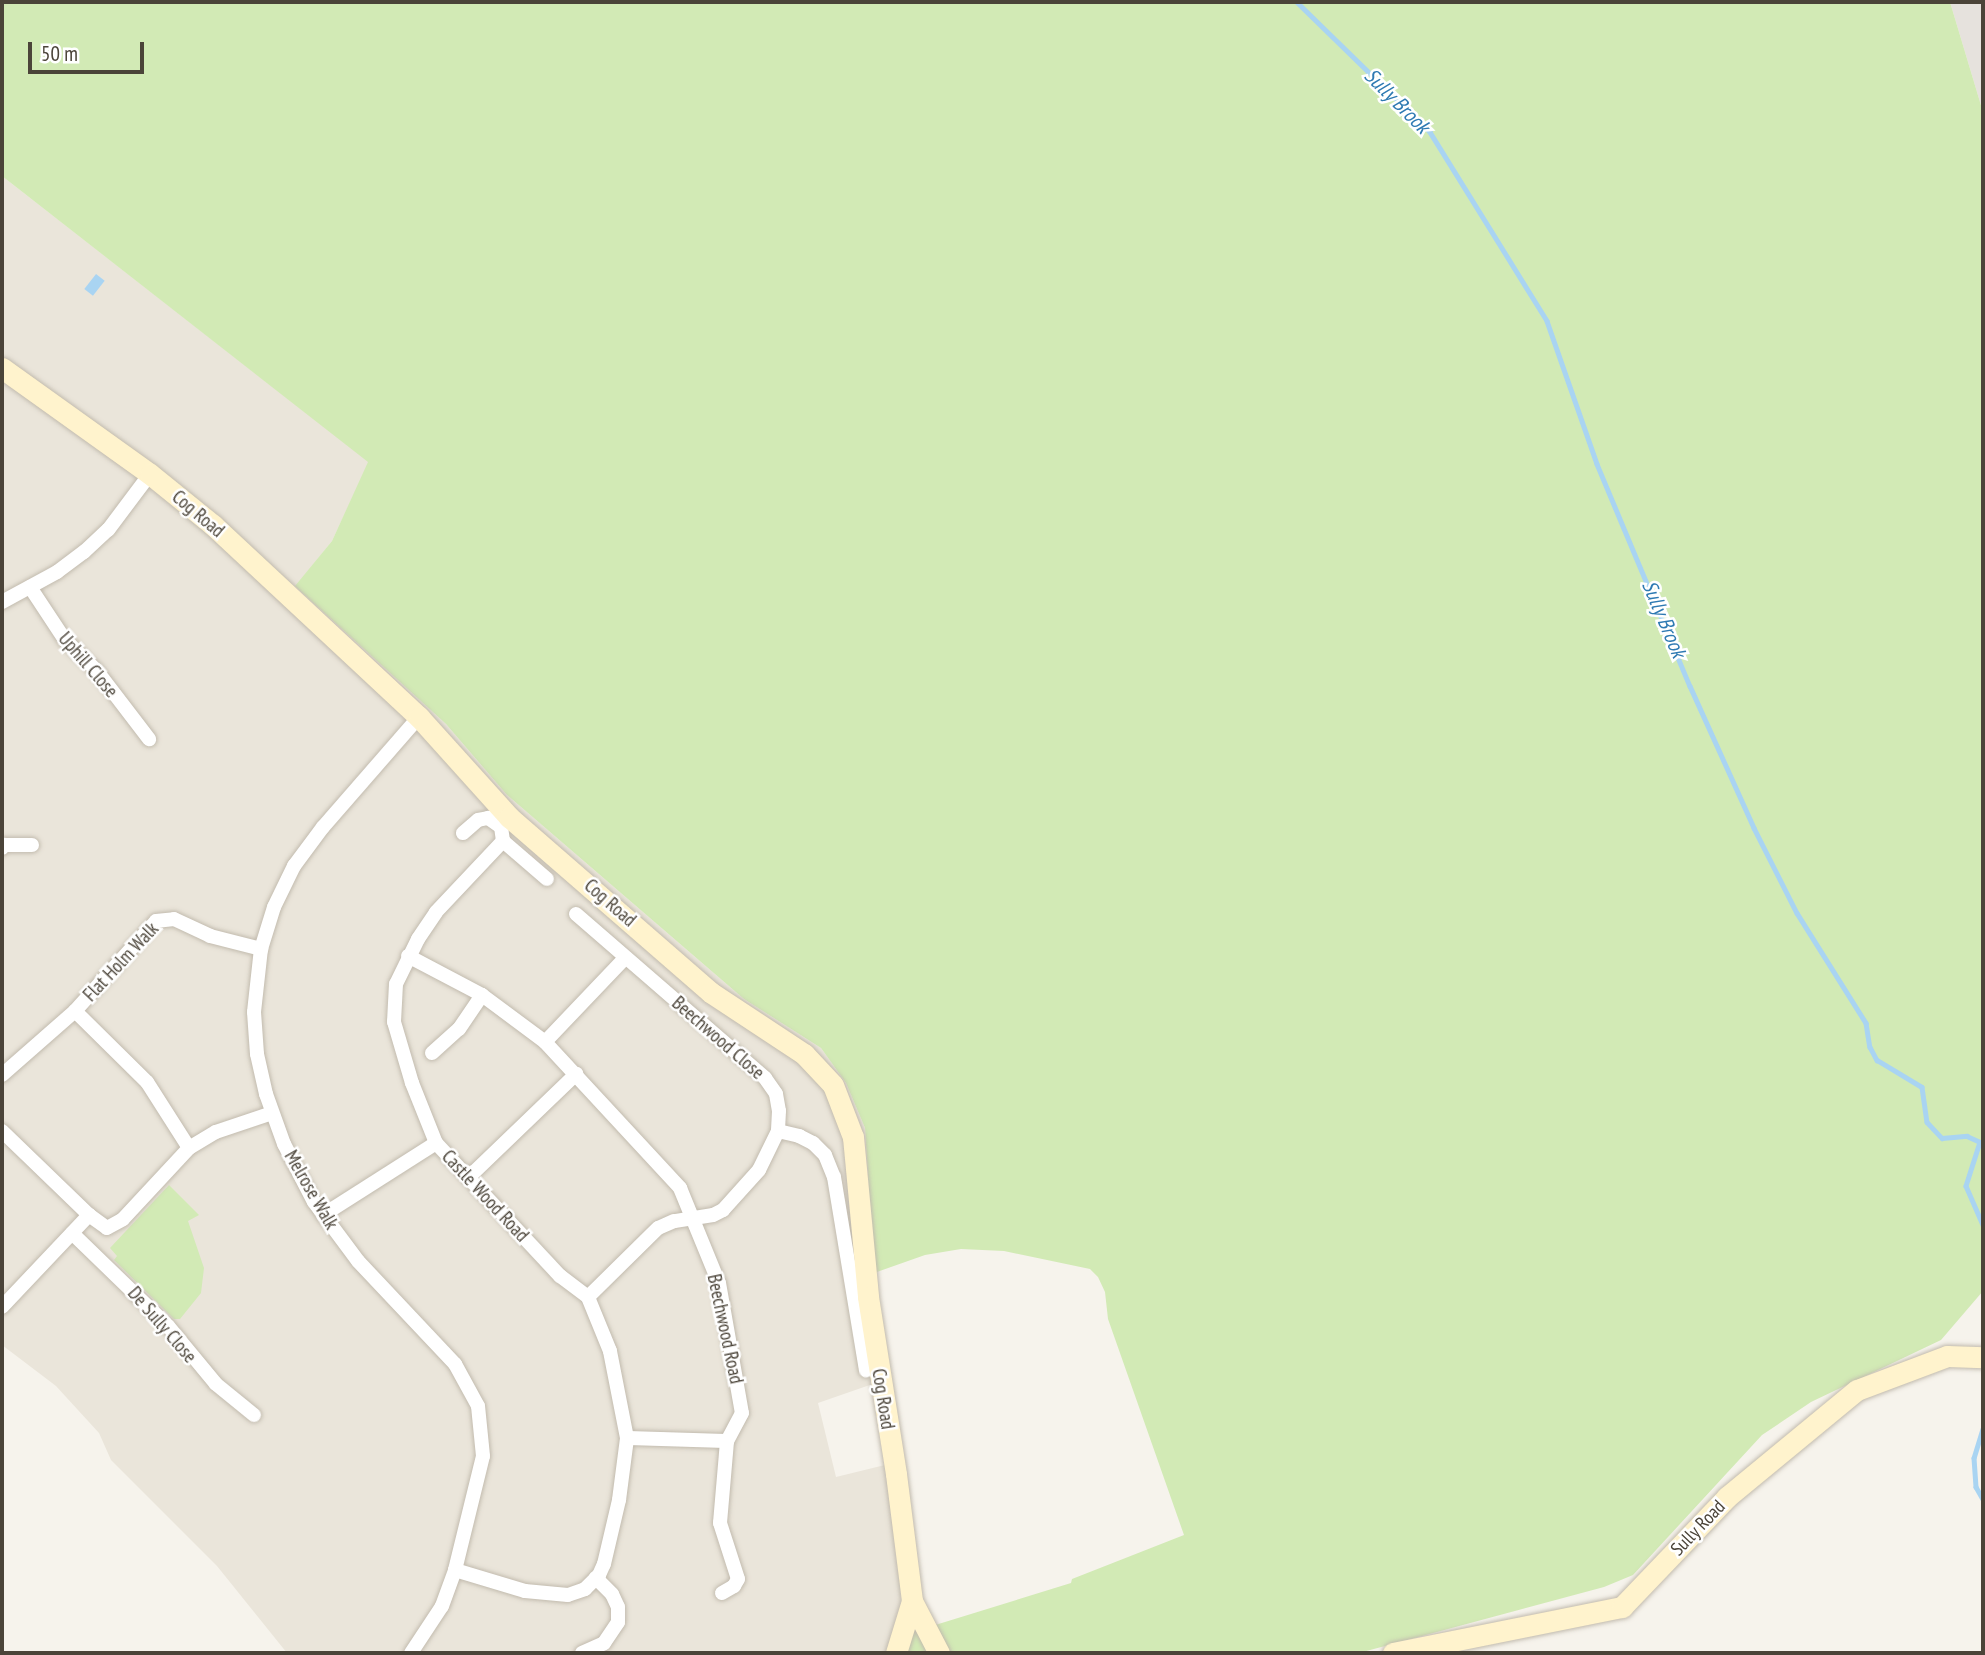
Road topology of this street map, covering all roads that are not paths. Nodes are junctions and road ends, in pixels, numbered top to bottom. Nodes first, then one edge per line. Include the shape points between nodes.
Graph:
1 (2, 368) edge
2 (150, 474) junction
3 (30, 587) junction
4 (2, 602) edge
5 (419, 717) junction
6 (149, 739) dead end
7 (463, 833) dead end
8 (503, 841) junction
9 (32, 845) dead end
10 (2, 848) edge
11 (547, 879) dead end
12 (576, 914) dead end
13 (261, 949) junction
14 (408, 956) junction
15 (625, 958) junction
16 (482, 995) junction
17 (75, 1011) junction
18 (545, 1042) junction
19 (432, 1053) dead end
20 (576, 1074) junction
21 (2, 1075) edge
22 (272, 1113) junction
23 (2, 1131) edge
24 (778, 1131) junction
25 (436, 1143) junction
26 (189, 1148) junction
27 (469, 1177) junction
28 (323, 1214) junction
29 (89, 1215) junction
30 (691, 1219) junction
31 (72, 1233) junction
32 (588, 1297) junction
33 (2, 1307) edge
34 (1983, 1357) edge
35 (866, 1370) dead end
36 (254, 1415) dead end
37 (627, 1438) junction
38 (727, 1441) junction
39 (455, 1570) junction
40 (596, 1578) junction
41 (722, 1593) dead end
42 (912, 1601) junction
43 (411, 1653) edge
44 (582, 1653) edge
45 (896, 1653) edge
46 (939, 1653) edge
47 (1392, 1653) edge

1 - 2 street, Cog Road
2 - 3 street via 108,530 84,552
2 - 5 street, Cog Road via 213,525
3 - 4 street
3 - 6 street, Uphill Close via 65,640 97,671
5 - 13 street, Melrose Walk via 308,846 274,907
5 - 42 street, Cog Road via 509,817 710,992 804,1054 833,1085 853,1137 867,1297 897,1474
7 - 8 street via 488,818 500,827
8 - 11 street
8 - 14 street, Castle Wood Road via 436,912
9 - 10 street
12 - 15 street, Beechwood Close
13 - 17 street, Flat Holm Walk via 162,919 151,924
13 - 22 street, Melrose Walk via 255,1033
14 - 16 street, Beechwood Road
14 - 25 street, Castle Wood Road via 396,984 394,1022
15 - 18 street
15 - 24 street, Beechwood Close via 765,1078 776,1094
16 - 18 street, Beechwood Road
16 - 19 street via 459,1029
17 - 21 street, Flat Holm Walk
17 - 26 street via 147,1082
18 - 20 street, Beechwood Road
20 - 27 street
20 - 30 street, Beechwood Road via 680,1188
22 - 26 street via 216,1132
22 - 28 street, Melrose Walk via 298,1173
23 - 29 street
24 - 30 street, Beechwood Close via 759,1170 723,1210
24 - 35 street via 813,1143 825,1155 834,1177
25 - 27 street, Castle Wood Road
25 - 28 street
26 - 29 street via 119,1222 107,1228
27 - 32 street, Castle Wood Road via 560,1276
28 - 39 street, Melrose Walk via 358,1261 455,1364 478,1406 483,1456
29 - 31 street
30 - 32 street via 658,1228
30 - 38 street, Beechwood Road via 719,1283 742,1413
31 - 33 street
31 - 36 street, De Sully Close via 168,1326 216,1384
32 - 37 street via 610,1350
34 - 47 street, Sully Road via 1947,1356 1857,1390 1727,1497 1622,1607
37 - 38 street
37 - 40 street via 619,1500 604,1564
38 - 41 street, Beechwood Road via 720,1523 738,1578
39 - 40 street via 525,1591 568,1595 586,1589
39 - 43 street, Melrose Walk via 442,1606
40 - 44 street via 612,1594 618,1622 604,1643
42 - 45 street, Cog Road
42 - 46 street, Cog Road

